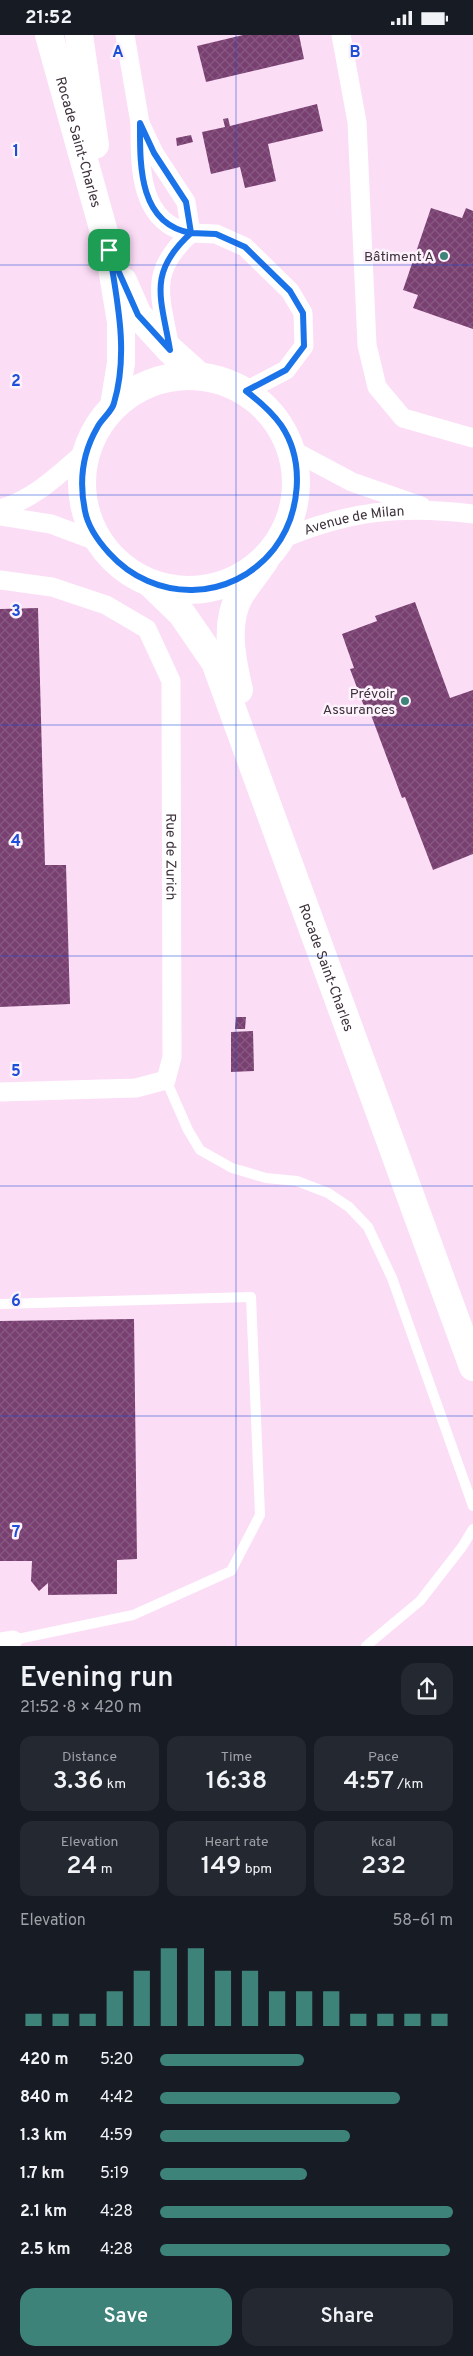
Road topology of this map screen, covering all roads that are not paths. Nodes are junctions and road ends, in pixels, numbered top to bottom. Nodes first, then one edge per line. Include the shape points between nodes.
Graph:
1 (49, 35) edge
2 (79, 35) edge
3 (125, 35) edge
4 (341, 35) edge
5 (140, 123) junction
6 (191, 233) junction
7 (109, 250) junction
8 (170, 350) junction
9 (199, 376) junction
10 (246, 391) junction
11 (114, 405) junction
12 (473, 438) edge
13 (292, 450) junction
14 (86, 451) junction
15 (0, 509) edge
16 (430, 509) junction
17 (473, 513) edge
18 (0, 516) edge
19 (99, 542) junction
20 (273, 549) junction
21 (0, 580) edge
22 (150, 583) junction
23 (166, 1080) junction
24 (0, 1092) edge
25 (0, 1304) edge
26 (473, 1322) edge
27 (473, 1367) edge
28 (473, 1506) edge
29 (473, 1529) edge
30 (6, 1641) edge
31 (366, 1646) edge

1 - 7 main road, Rocade Saint-Charles
2 - 7 main road
3 - 5 street
4 - 12 street via 357,122 367,345 377,387 404,418
5 - 6 street via 154,153 186,202
5 - 6 street via 140,171 147,195 156,212 177,230
6 - 8 street via 175,247 161,272 160,294
6 - 10 street via 216,234 245,247 290,291 303,313 304,346 286,370
7 - 8 main road, Rocade Saint-Charles via 138,315
7 - 11 main road, Rocade Saint-Charles via 121,322 121,363
8 - 9 main road, Rocade Saint-Charles
9 - 10 main road via 224,381
9 - 11 main road via 168,377 139,387
10 - 13 main road, Rocade Saint-Charles via 266,407 282,427
11 - 14 main road via 97,426
13 - 16 street, Avenue de Milan via 352,482
13 - 20 main road, Rocade Saint-Charles via 297,480 294,511
14 - 15 street via 45,488
14 - 19 main road via 81,482 85,513
16 - 17 street, Avenue de Milan
16 - 20 street, Avenue de Milan via 362,513 316,524
18 - 19 street via 51,524
19 - 22 main road via 121,567
20 - 22 main road via 240,578 211,589 180,590
20 - 26 main road, Rocade Saint-Charles via 239,597 231,626 232,659 244,708
21 - 23 street, Rue de Zurich via 52,587 106,605 147,629 171,681 172,1057
22 - 27 main road, Rocade Saint-Charles via 182,614 214,662
23 - 24 street via 136,1088
23 - 28 lane via 200,1149 232,1168 266,1178 297,1181 328,1193 349,1207 368,1227 392,1278
25 - 30 lane via 251,1297 260,1515 230,1571 133,1615
29 - 31 lane via 420,1601

